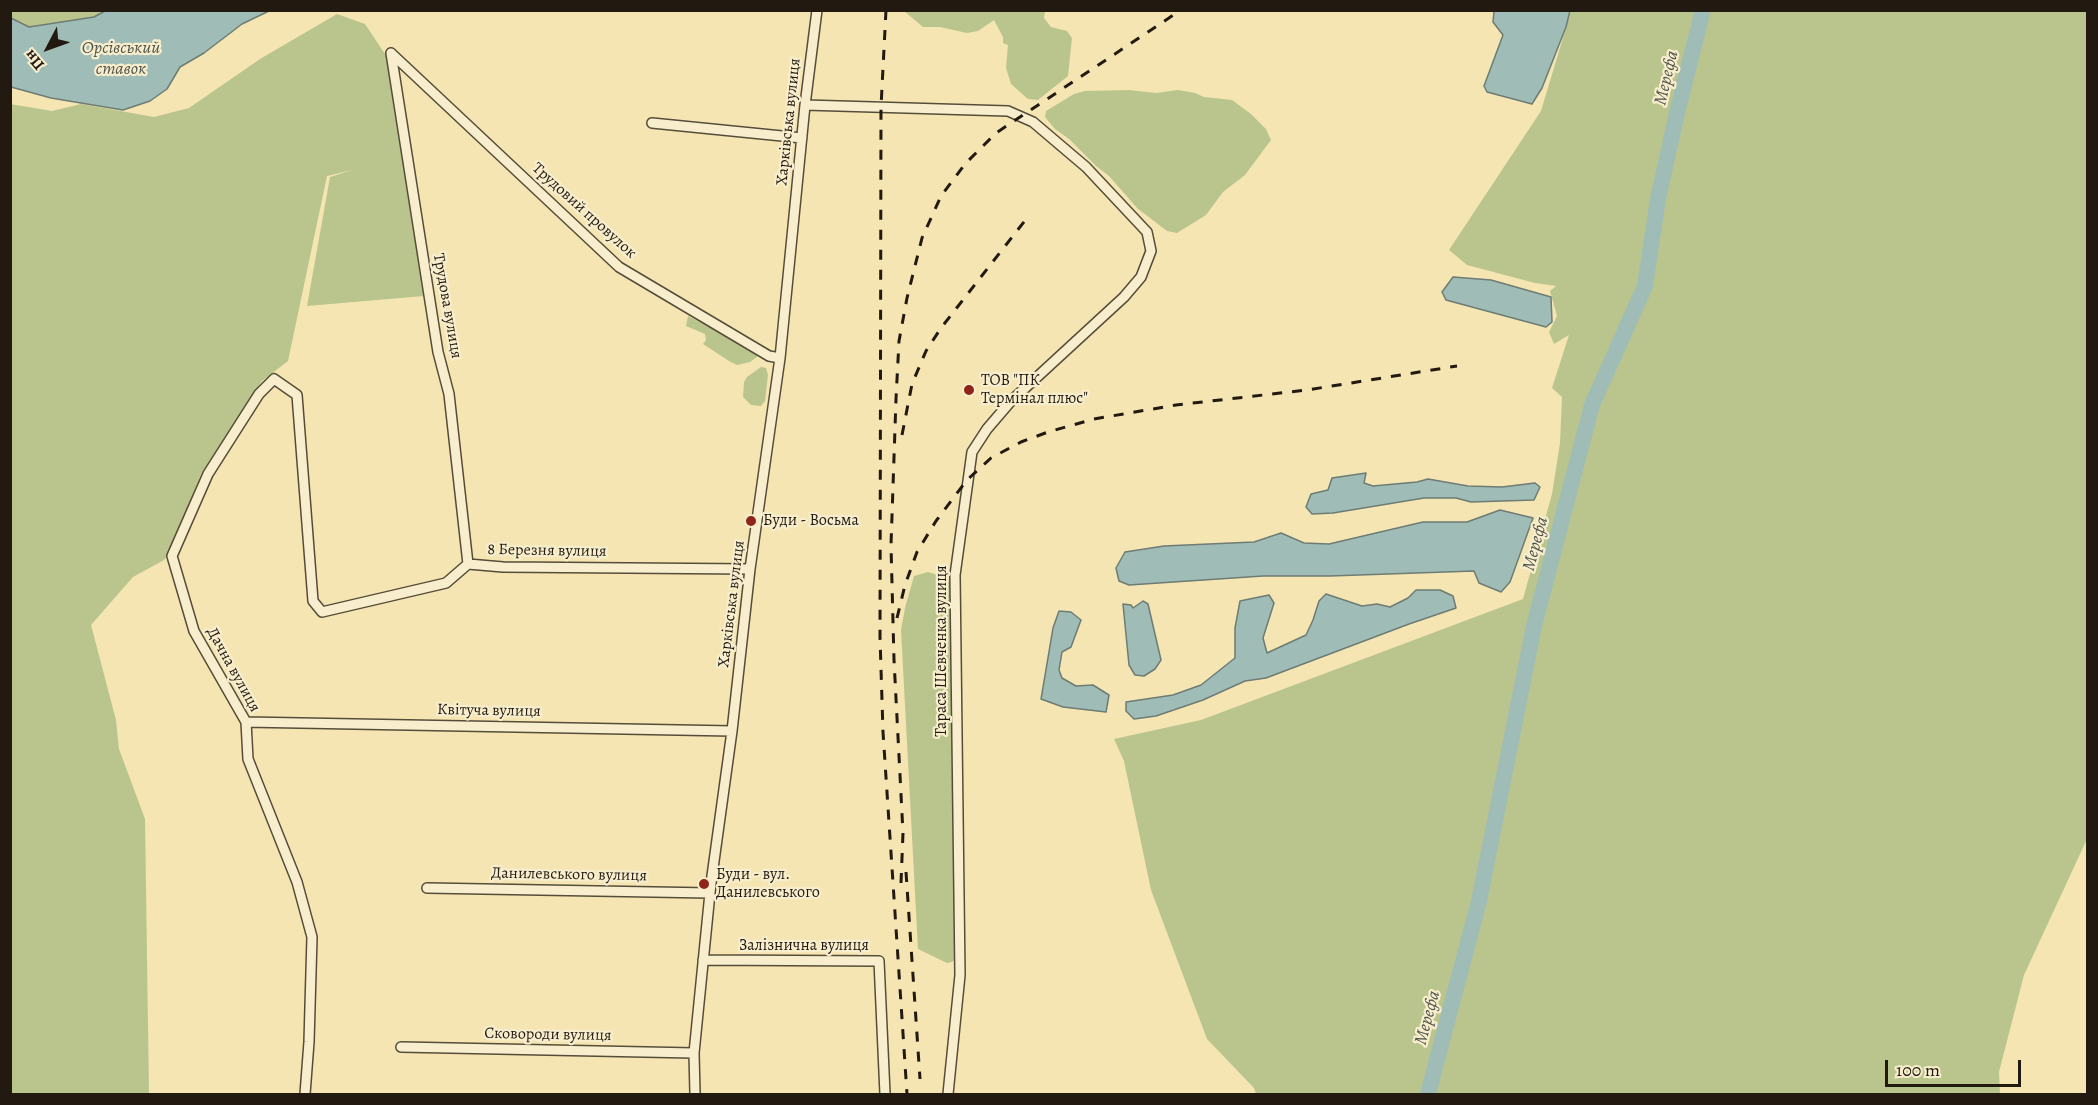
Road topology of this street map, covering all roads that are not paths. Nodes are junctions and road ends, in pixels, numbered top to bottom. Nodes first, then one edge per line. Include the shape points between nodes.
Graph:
1 (817, 10) edge
2 (391, 53) joint
3 (805, 105) junction
4 (652, 123) dead end
5 (802, 138) junction
6 (780, 358) junction
7 (297, 395) joint
8 (468, 564) junction
9 (750, 569) junction
10 (246, 722) junction
11 (732, 730) junction
12 (427, 888) dead end
13 (710, 893) junction
14 (703, 960) junction
15 (401, 1047) dead end
16 (694, 1053) junction
17 (304, 1095) edge
18 (695, 1095) edge
19 (885, 1095) edge
20 (948, 1095) edge

1 - 3 street, Харківська вулиця
2 - 6 street, Трудовий провулок via 619,267 769,356
2 - 8 street, Трудова вулиця via 436,340 449,394
3 - 5 street, Харківська вулиця
3 - 20 street, Тараса Шевченка вулиця via 1008,111 1033,122 1086,167 1147,232 1151,251 1141,277 1124,297 1011,401 972,453 955,575 960,975
4 - 5 street
5 - 6 street, Харківська вулиця
6 - 9 street, Харківська вулиця
7 - 8 street, 8 Березня вулиця via 313,601 322,612 446,583
7 - 10 street, Дачна вулиця via 274,379 259,394 208,474 172,556 194,631
8 - 9 street, 8 Березня вулиця
9 - 11 street, Харківська вулиця
10 - 11 street, Квітуча вулиця
10 - 17 street, Дачна вулиця via 248,759 297,882 312,937
11 - 13 street, Харківська вулиця
12 - 13 street, Данилевського вулиця
13 - 14 street, Харківська вулиця
14 - 16 street, Харківська вулиця
14 - 19 street, Залізнична вулиця via 879,961
15 - 16 street, Сковороди вулиця
16 - 18 street, Харківська вулиця

